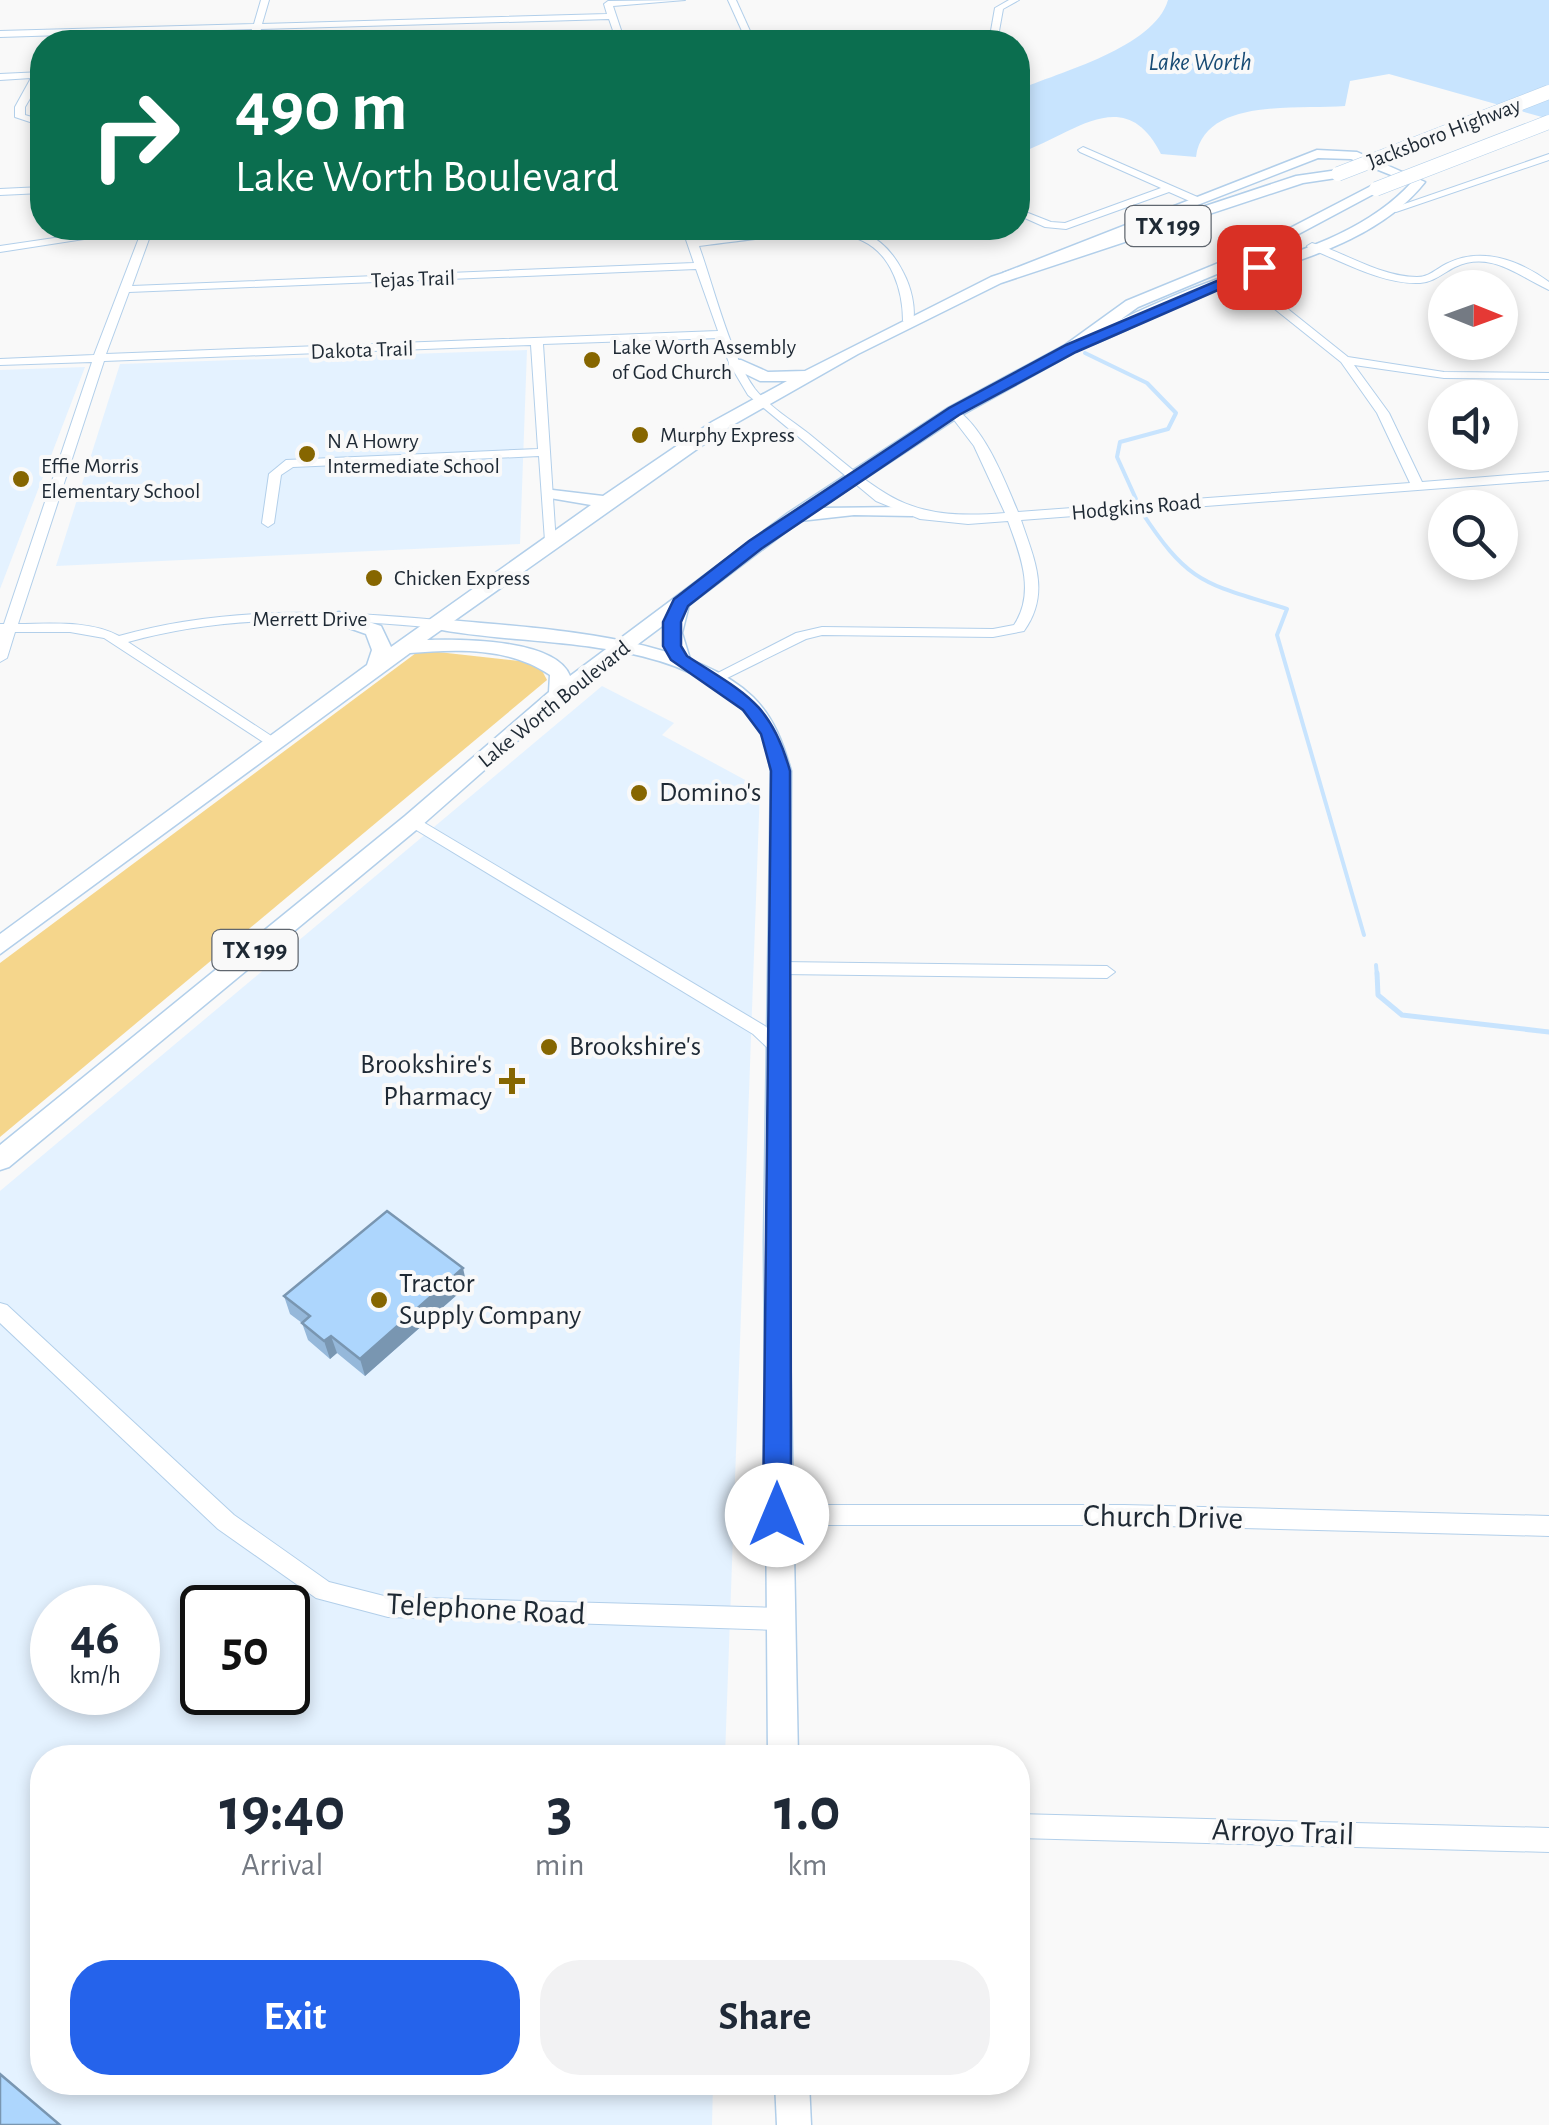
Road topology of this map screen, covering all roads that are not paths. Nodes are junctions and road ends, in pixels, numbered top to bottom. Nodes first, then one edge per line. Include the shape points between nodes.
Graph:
1 (265, 0) edge
2 (681, 0) edge
3 (732, 0) edge
4 (1015, 0) edge
5 (608, 2) edge
6 (612, 16) junction
7 (258, 26) junction
8 (129, 30) edge
9 (257, 30) edge
10 (617, 30) edge
11 (746, 30) edge
12 (995, 30) edge
13 (30, 33) edge
14 (0, 34) edge
15 (30, 76) edge
16 (0, 77) edge
17 (30, 92) edge
18 (1549, 92) edge
19 (30, 119) edge
20 (1549, 122) edge
21 (1083, 150) dead end
22 (1549, 157) edge
23 (1532, 162) junction
24 (1549, 169) edge
25 (1419, 182) junction
26 (1459, 186) junction
27 (1168, 189) junction
28 (30, 191) edge
29 (0, 192) edge
30 (1198, 200) junction
31 (1392, 210) junction
32 (1030, 217) edge
33 (60, 240) edge
34 (144, 240) edge
35 (691, 240) edge
36 (731, 240) edge
37 (868, 240) edge
38 (692, 244) junction
39 (1312, 246) junction
40 (0, 249) edge
41 (699, 266) junction
42 (1232, 278) junction
43 (996, 280) junction
44 (1549, 287) edge
45 (126, 289) junction
46 (910, 298) junction
47 (949, 302) junction
48 (909, 321) junction
49 (724, 334) junction
50 (538, 344) junction
51 (1071, 348) junction
52 (99, 358) junction
53 (1346, 360) junction
54 (0, 362) edge
55 (735, 364) junction
56 (812, 373) junction
57 (1549, 376) edge
58 (760, 402) junction
59 (954, 412) junction
60 (546, 452) junction
61 (1549, 477) edge
62 (850, 478) junction
63 (1418, 486) junction
64 (550, 493) junction
65 (605, 502) junction
66 (906, 512) junction
67 (794, 517) junction
68 (1011, 518) junction
69 (268, 523) dead end
70 (551, 541) junction
71 (680, 603) junction
72 (339, 618) junction
73 (438, 624) junction
74 (5, 628) edge
75 (116, 640) junction
76 (404, 647) junction
77 (624, 648) junction
78 (0, 658) edge
79 (680, 660) junction
80 (377, 666) junction
81 (715, 680) junction
82 (558, 694) junction
83 (274, 744) junction
84 (412, 822) junction
85 (0, 946) edge
86 (781, 968) junction
87 (1107, 972) dead end
88 (779, 1048) junction
89 (0, 1160) edge
90 (0, 1311) edge
91 (777, 1515) junction
92 (1549, 1526) edge
93 (778, 1620) junction
94 (782, 1745) edge
95 (1030, 1826) edge
96 (1549, 1840) edge
97 (793, 2095) edge
98 (794, 2125) edge

1 - 7 street
2 - 5 street
3 - 11 street
4 - 12 street via 999,8
5 - 6 street
6 - 7 street
6 - 10 street
7 - 8 street
7 - 9 street
13 - 14 street
15 - 16 street
17 - 19 street via 20,116
18 - 43 highway, Jacksboro Highway / TX 199, bridge via 1338,174 1301,179
20 - 51 highway, Jacksboro Highway / TX 199, bridge via 1376,189 1243,258 1132,304
21 - 27 street
22 - 23 street
23 - 24 street
23 - 26 street
25 - 26 street
25 - 30 main road, TX 199 via 1353,155 1317,154
25 - 31 main road, Lake Worth Boulevard / TX 199
26 - 31 street
27 - 30 street
27 - 32 street via 1066,226
28 - 29 street
30 - 43 main road, TX 199
31 - 39 main road, Lake Worth Boulevard / TX 199
33 - 40 street
34 - 45 street
35 - 38 street, Hodgkins Road
36 - 38 street
37 - 46 street via 882,249
38 - 41 street, Hodgkins Road
39 - 42 main road, Lake Worth Boulevard / TX 199
39 - 44 street via 1416,280 1479,258 1524,268
41 - 45 street, Tejas Trail
41 - 49 street, Hodgkins Road
42 - 51 main road, Lake Worth Boulevard / TX 199
42 - 53 street via 1266,296
43 - 47 highway, TX 199
45 - 52 street
46 - 47 highway
46 - 48 street
47 - 48 highway, TX 199
48 - 56 highway, TX 199
49 - 50 street, Dakota Trail
49 - 55 street, Hodgkins Road
50 - 52 street, Dakota Trail
50 - 60 street
51 - 59 highway, Lake Worth Boulevard / TX 199
52 - 54 street, Dakota Trail
52 - 74 street
53 - 57 street via 1444,374
53 - 63 street via 1383,413
55 - 56 highway via 766,376
55 - 58 street, Hodgkins Road
56 - 58 highway, TX 199
58 - 62 street, Hodgkins Road
58 - 65 highway, TX 199
59 - 62 highway, Lake Worth Boulevard / TX 199
59 - 68 street via 967,424
60 - 64 street
60 - 69 street via 290,463 274,474
61 - 63 street, Hodgkins Road
62 - 66 street, Hodgkins Road
62 - 67 highway, Lake Worth Boulevard / TX 199
63 - 68 street, Hodgkins Road
64 - 65 highway
64 - 70 street
65 - 70 highway, TX 199
66 - 67 highway
66 - 68 street, Hodgkins Road via 955,520
67 - 71 highway, Lake Worth Boulevard / TX 199
68 - 81 street via 1033,586 1031,612 1019,628 822,630
70 - 73 highway, TX 199
71 - 77 highway, Lake Worth Boulevard / TX 199
71 - 79 highway via 672,633
72 - 73 street, Merrett Drive
72 - 75 street, Merrett Drive via 186,620
72 - 80 highway via 374,630 382,650
73 - 76 highway, TX 199
73 - 77 main road, Merrett Drive
74 - 75 street, Merrett Drive via 90,630
74 - 78 street
75 - 83 street
76 - 80 highway, TX 199
76 - 82 highway via 450,644 547,662 560,673
77 - 79 main road, Merrett Drive
77 - 82 highway, Lake Worth Boulevard / TX 199
79 - 81 main road, Merrett Drive
80 - 83 highway, TX 199
81 - 86 main road, Merrett Drive via 750,706 770,733 780,771
82 - 84 highway, Lake Worth Boulevard / TX 199
83 - 85 highway, TX 199
84 - 88 street
84 - 89 highway, Lake Worth Boulevard / TX 199
86 - 87 street
86 - 88 main road, Merrett Drive
88 - 91 main road, Merrett Drive
90 - 93 street, Telephone Road via 226,1522 324,1591 388,1607
91 - 92 street, Church Drive
91 - 93 main road, Merrett Drive
93 - 94 main road, Merrett Drive
95 - 96 street, Arroyo Trail
97 - 98 main road

